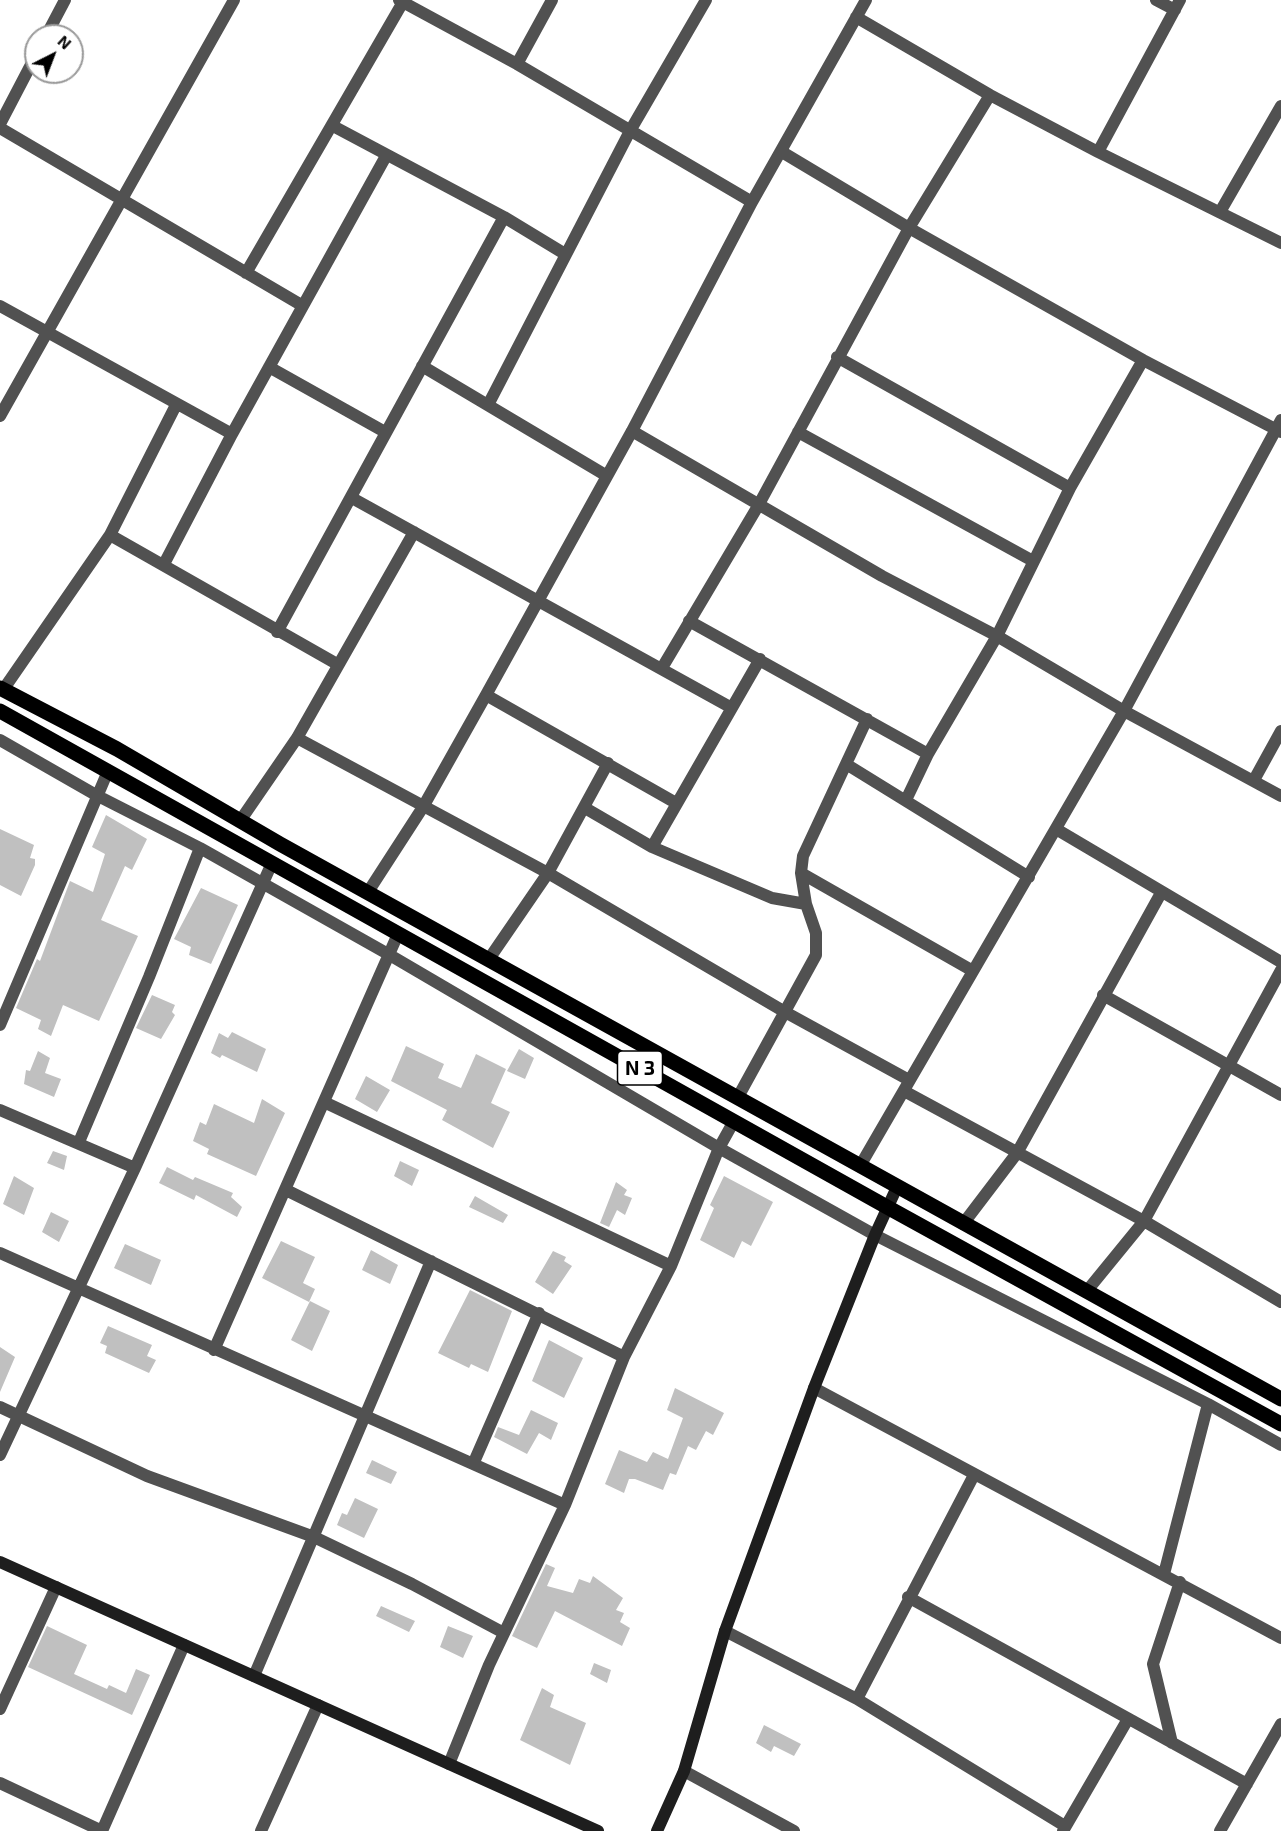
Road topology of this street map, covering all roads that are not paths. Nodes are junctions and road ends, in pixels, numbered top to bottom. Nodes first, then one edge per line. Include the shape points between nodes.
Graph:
1 (64, 0) edge
2 (234, 0) edge
3 (552, 0) edge
4 (706, 0) edge
5 (866, 0) edge
6 (1156, 0) edge
7 (401, 1) edge
8 (1177, 5) edge
9 (856, 17) junction
10 (52, 24) edge
11 (517, 64) junction
12 (24, 79) edge
13 (990, 95) junction
14 (1281, 106) edge
15 (0, 126) edge
16 (333, 126) junction
17 (630, 131) junction
18 (782, 152) junction
19 (1098, 152) junction
20 (386, 156) junction
21 (122, 199) junction
22 (752, 202) junction
23 (1220, 212) junction
24 (504, 217) junction
25 (909, 228) junction
26 (1281, 243) edge
27 (565, 254) junction
28 (246, 273) junction
29 (0, 306) edge
30 (303, 306) junction
31 (48, 334) junction
32 (837, 357) junction
33 (1143, 360) junction
34 (422, 366) junction
35 (268, 367) junction
36 (176, 405) junction
37 (488, 405) junction
38 (0, 416) edge
39 (1280, 428) edge
40 (385, 432) junction
41 (632, 432) junction
42 (798, 432) junction
43 (232, 434) junction
44 (607, 476) junction
45 (1070, 488) junction
46 (352, 498) junction
47 (758, 506) junction
48 (414, 532) junction
49 (110, 535) junction
50 (1033, 561) junction
51 (164, 564) junction
52 (538, 600) junction
53 (689, 621) junction
54 (277, 632) junction
55 (997, 636) junction
56 (760, 659) junction
57 (337, 664) junction
58 (662, 668) junction
59 (2, 689) edge
60 (486, 695) junction
61 (730, 707) junction
62 (0, 711) edge
63 (1124, 711) junction
64 (867, 719) junction
65 (1281, 731) edge
66 (297, 738) junction
67 (0, 740) edge
68 (928, 753) junction
69 (608, 763) junction
70 (846, 764) junction
71 (108, 771) junction
72 (1254, 780) junction
73 (96, 795) junction
74 (1281, 796) edge
75 (906, 800) junction
76 (676, 803) junction
77 (423, 807) junction
78 (585, 808) junction
79 (240, 821) junction
80 (1056, 830) junction
81 (652, 847) junction
82 (200, 848) junction
83 (272, 863) junction
84 (548, 873) junction
85 (801, 873) junction
86 (1029, 877) junction
87 (262, 883) junction
88 (368, 892) junction
89 (1161, 893) junction
90 (806, 904) junction
91 (398, 934) junction
92 (388, 954) junction
93 (489, 959) junction
94 (1281, 962) edge
95 (1281, 970) edge
96 (973, 971) junction
97 (1103, 995) junction
98 (785, 1012) junction
99 (0, 1025) edge
100 (1227, 1066) junction
101 (907, 1086) junction
102 (1281, 1095) edge
103 (738, 1097) junction
104 (324, 1102) junction
105 (0, 1110) edge
106 (734, 1121) junction
107 (79, 1142) junction
108 (719, 1148) junction
109 (1017, 1153) junction
110 (860, 1166) junction
111 (135, 1168) junction
112 (897, 1187) junction
113 (286, 1191) junction
114 (887, 1207) junction
115 (1144, 1221) junction
116 (963, 1224) junction
117 (875, 1235) junction
118 (0, 1253) edge
119 (431, 1261) junction
120 (671, 1266) junction
121 (77, 1288) junction
122 (1086, 1293) junction
123 (1281, 1302) edge
124 (539, 1313) junction
125 (214, 1350) junction
126 (624, 1357) junction
127 (814, 1388) junction
128 (1281, 1399) edge
129 (1208, 1404) junction
130 (0, 1407) edge
131 (18, 1415) junction
132 (366, 1417) junction
133 (1281, 1424) edge
134 (1281, 1445) edge
135 (0, 1455) edge
136 (474, 1462) junction
137 (974, 1475) junction
138 (565, 1504) junction
139 (314, 1537) junction
140 (0, 1562) edge
141 (1164, 1574) junction
142 (1180, 1582) junction
143 (56, 1587) junction
144 (908, 1597) junction
145 (725, 1631) junction
146 (504, 1633) junction
147 (1281, 1638) edge
148 (184, 1645) junction
149 (254, 1676) junction
150 (857, 1699) junction
151 (318, 1705) junction
152 (0, 1709) edge
153 (1128, 1719) junction
154 (1281, 1724) edge
155 (1172, 1743) junction
156 (449, 1764) junction
157 (684, 1771) junction
158 (0, 1783) edge
159 (1247, 1784) junction
160 (1064, 1828) edge
161 (102, 1831) edge
162 (261, 1831) edge
163 (598, 1831) edge
164 (657, 1831) edge
165 (794, 1831) edge
166 (1220, 1831) edge

1 - 10 street
2 - 21 street
3 - 11 street
4 - 17 street
5 - 9 street
6 - 8 street
7 - 11 street
7 - 16 street
8 - 19 street
9 - 13 street
9 - 18 street
11 - 17 street
12 - 15 street
13 - 19 street
13 - 25 street
14 - 23 street
15 - 21 street
16 - 20 street
16 - 28 street
17 - 22 street
17 - 27 street
18 - 22 street
18 - 25 street
19 - 23 street
20 - 24 street
20 - 30 street
21 - 28 street
21 - 31 street
22 - 41 street
23 - 26 street
24 - 27 street
24 - 34 street
25 - 32 street
25 - 33 street
27 - 37 street
28 - 30 street
29 - 31 street
30 - 35 street
31 - 36 street
31 - 38 street
32 - 42 street
32 - 45 street
33 - 39 street
33 - 45 street
34 - 37 street
34 - 40 street
35 - 40 street
35 - 43 street
36 - 43 street
36 - 49 street
37 - 44 street
39 - 63 street
40 - 46 street
41 - 44 street
41 - 47 street
42 - 47 street
42 - 50 street
43 - 51 street
44 - 52 street
45 - 50 street
46 - 48 street
46 - 54 street
47 - 53 street
47 - 55 street
48 - 52 street
48 - 57 street
49 - 51 street
49 - 59 street
50 - 55 street
51 - 54 street
52 - 58 street
52 - 60 street
53 - 56 street
53 - 58 street
54 - 57 street
55 - 63 street
55 - 68 street
56 - 61 street
56 - 64 street
57 - 66 street
58 - 61 street
59 - 79 main road, N 3 via 117,749
60 - 69 street
60 - 77 street
61 - 76 street
62 - 71 main road, N 3
63 - 72 street
63 - 80 street
64 - 68 street
64 - 70 street
65 - 72 street
66 - 77 street
66 - 79 street
67 - 73 street
68 - 75 street
69 - 76 street
69 - 78 street
70 - 75 street
70 - 85 street via 803,856
71 - 73 street
71 - 83 main road, N 3
72 - 74 street
73 - 82 street
73 - 99 street
75 - 86 street
76 - 81 street
77 - 84 street
77 - 88 street
78 - 81 street
78 - 84 street
79 - 88 main road, N 3
80 - 86 street
80 - 89 street
81 - 90 street via 772,898
82 - 87 street
82 - 107 street
83 - 87 street
83 - 91 main road, N 3
84 - 93 street
84 - 98 street
85 - 90 street
85 - 96 street
86 - 96 street
87 - 92 street
87 - 111 street
88 - 93 main road, N 3
89 - 94 street
89 - 97 street
90 - 98 street via 816,933 816,956
91 - 92 street
91 - 106 main road, N 3
92 - 104 street
92 - 108 street
93 - 103 main road, N 3
95 - 100 street
96 - 101 street
97 - 100 street
97 - 109 street
98 - 101 street
98 - 103 street
100 - 102 street
100 - 115 street
101 - 109 street
101 - 110 street
103 - 110 main road, N 3
104 - 113 street
104 - 120 street
105 - 107 street
106 - 108 street
106 - 114 main road, N 3
107 - 111 street
108 - 117 street
108 - 120 street
109 - 115 street
109 - 116 street
110 - 112 main road, N 3
111 - 121 street
112 - 114 street
112 - 116 main road, N 3
113 - 119 street
113 - 125 street
114 - 117 street
114 - 133 main road, N 3
115 - 122 street
115 - 123 street
116 - 122 main road, N 3
117 - 127 street
117 - 129 street
118 - 121 street
119 - 124 street
119 - 132 street
120 - 126 street
121 - 125 street
121 - 131 street
122 - 128 main road, N 3
124 - 126 street
124 - 136 street
125 - 132 street
126 - 138 street
127 - 137 street
127 - 145 street
129 - 134 street
129 - 141 street
130 - 131 street
131 - 135 street
131 - 139 street via 147,1476
132 - 136 street
132 - 139 street
136 - 138 street
137 - 141 street
137 - 144 street
138 - 146 street
139 - 146 street
139 - 149 street
140 - 143 street
141 - 142 street
142 - 147 street
142 - 155 street via 1153,1664
143 - 148 street
143 - 152 street
144 - 150 street
144 - 153 street
145 - 150 street
145 - 157 street
146 - 156 street
148 - 149 street
148 - 161 street
149 - 151 street
150 - 160 street
151 - 156 street
151 - 162 street
153 - 155 street
153 - 160 street
154 - 159 street
155 - 159 street
156 - 163 street
157 - 164 street
157 - 165 street
158 - 161 street
159 - 166 street

